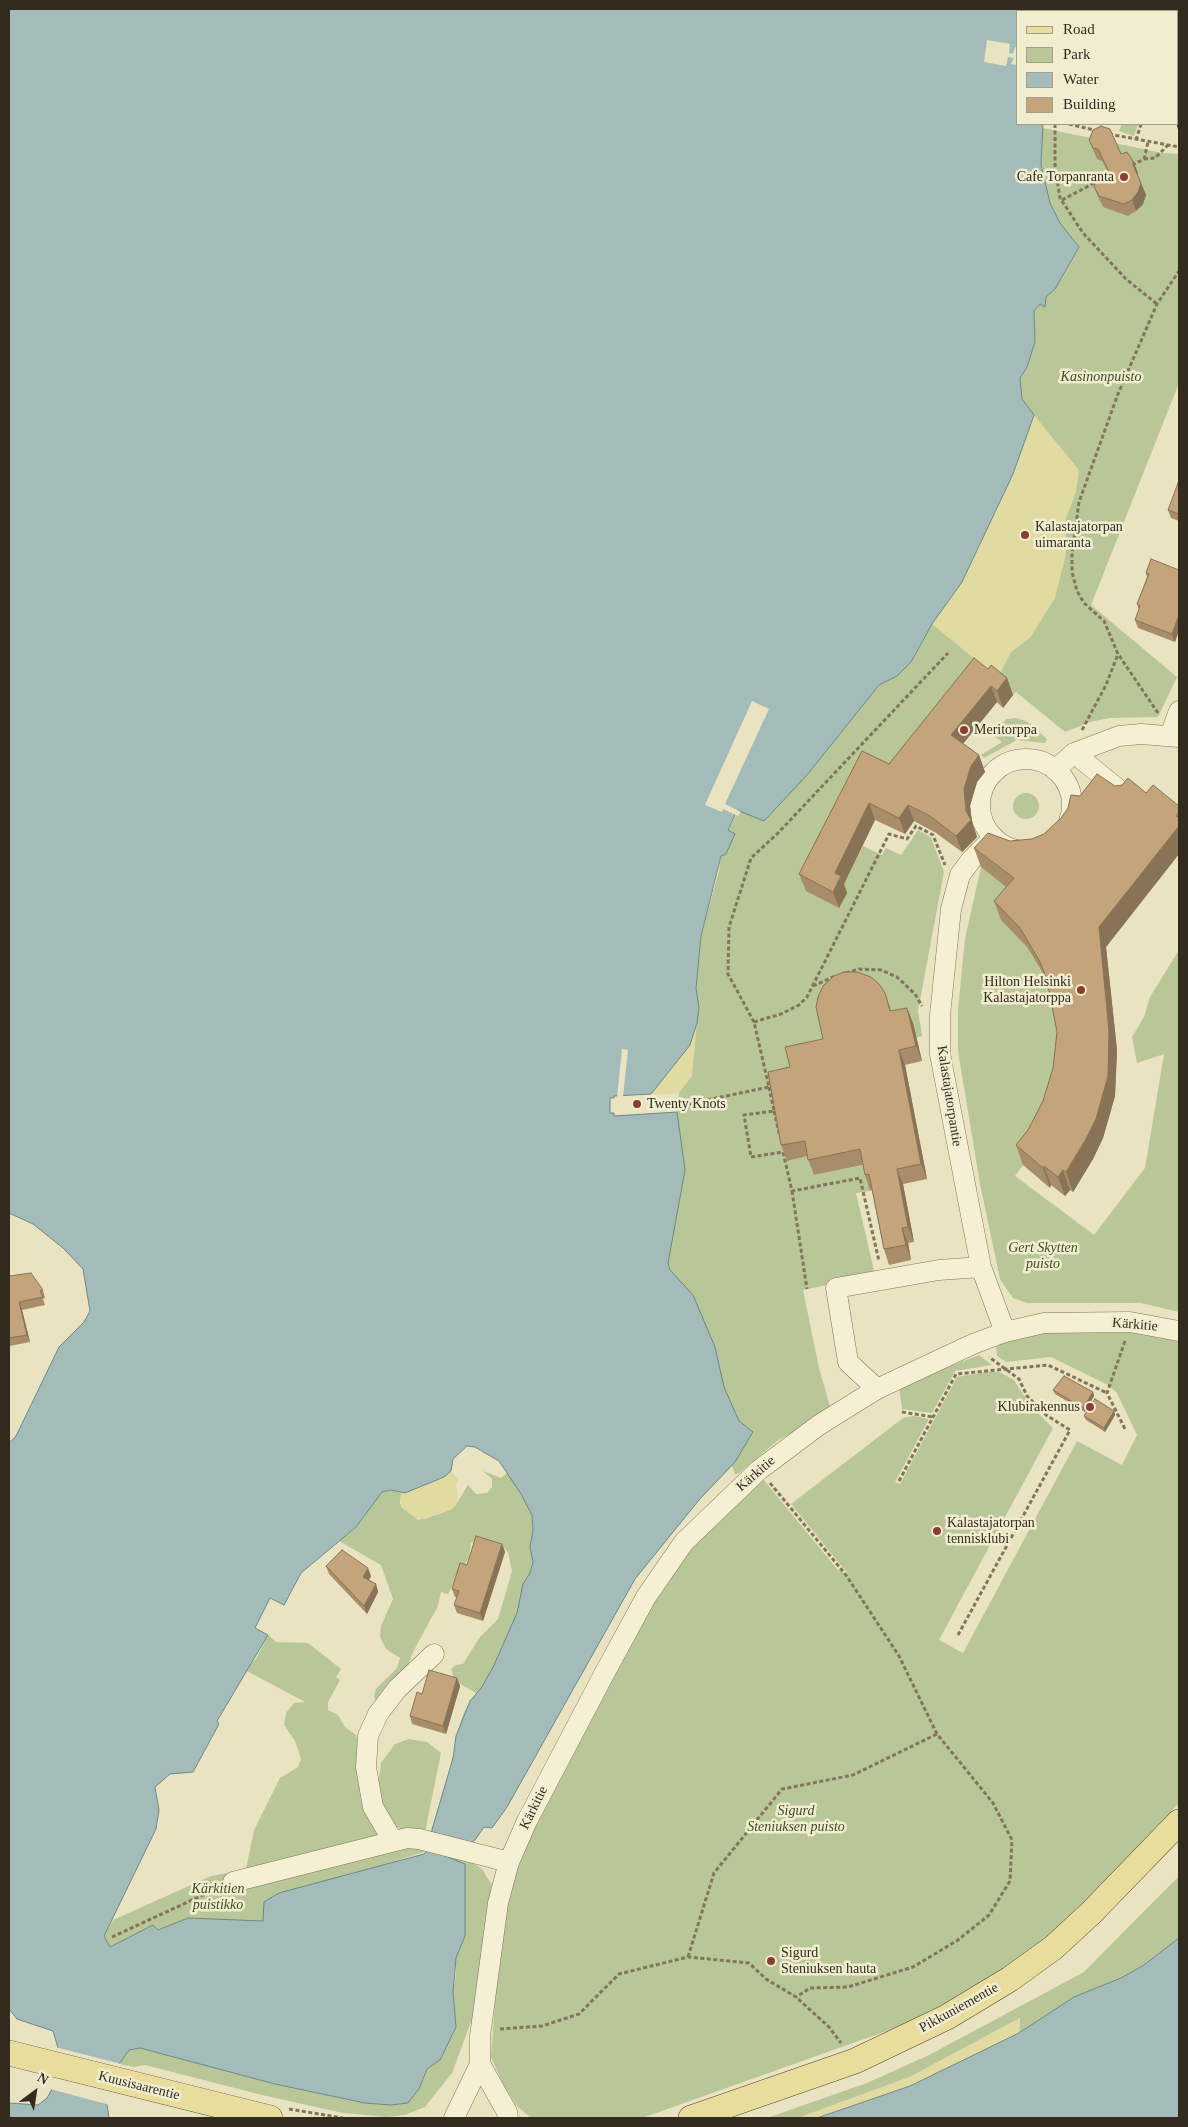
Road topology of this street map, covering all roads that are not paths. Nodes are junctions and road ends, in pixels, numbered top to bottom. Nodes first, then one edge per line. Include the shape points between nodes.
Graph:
1 (1173, 726) edge
2 (1074, 752) junction
3 (1055, 770) junction
4 (1124, 794) edge
5 (993, 838) junction
6 (981, 1267) junction
7 (1179, 1331) edge
8 (1005, 1332) junction
9 (877, 1389) junction
10 (434, 1654) dead end
11 (1179, 1822) edge
12 (393, 1841) junction
13 (509, 1862) junction
14 (233, 1882) road end
15 (9, 2053) edge
16 (480, 2064) junction
17 (270, 2118) edge
18 (454, 2118) edge
19 (508, 2118) edge
20 (691, 2118) edge

1 - 2 street via 1120,736
2 - 3 street
2 - 4 street
3 - 5 street via 1030,759 1016,760 993,773 981,795 980,806 982,820
3 - 5 street via 1064,780 1072,803 1067,827 1058,838 1048,846 1026,852 1005,846
5 - 6 street, Kalastajatorpantie via 960,875 951,909 940,1015 940,1054
6 - 8 street, Kalastajatorpantie
6 - 9 street via 939,1270 836,1288 848,1362
7 - 8 street, Kärkitie via 1130,1322 1044,1323
8 - 9 street, Kärkitie
9 - 13 street, Kärkitie via 820,1425 759,1470 684,1542 646,1597 607,1668 535,1804
10 - 12 street via 397,1689 378,1714 368,1736 366,1767 373,1807
11 - 20 main road, Pikkuniementie via 1091,1913 1010,1979 947,2017 855,2061
12 - 13 street via 419,1839
12 - 14 street
13 - 16 street, Kärkitie via 498,1903 481,2030
15 - 17 main road, Kuusisaarentie
16 - 18 street, Kärkitie
16 - 19 street, Kärkitie

